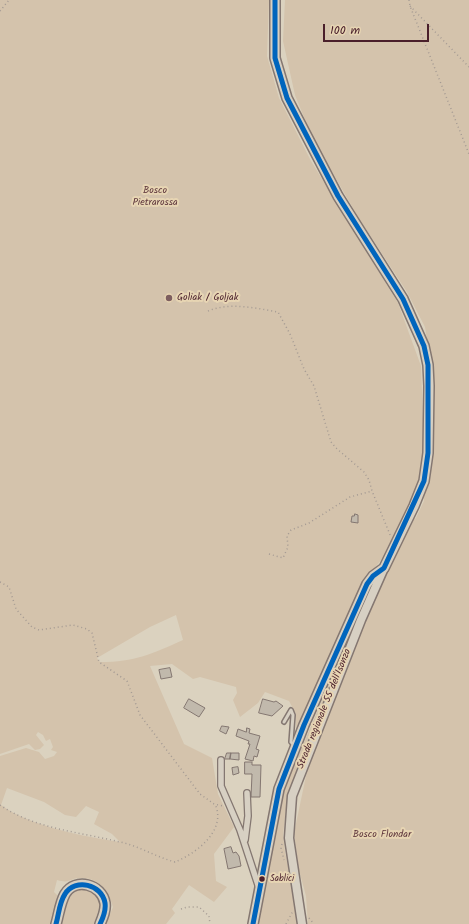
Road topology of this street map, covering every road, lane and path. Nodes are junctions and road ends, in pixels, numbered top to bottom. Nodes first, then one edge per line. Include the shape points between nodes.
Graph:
1 (9, 0) edge
2 (275, 0) edge
3 (409, 0) edge
4 (410, 6) junction
5 (0, 11) edge
6 (469, 67) edge
7 (469, 154) edge
8 (208, 311) dead end
9 (372, 492) junction
10 (396, 546) junction
11 (269, 554) dead end
12 (384, 568) junction
13 (0, 582) edge
14 (284, 722) dead end
15 (295, 746) junction
16 (221, 760) dead end
17 (247, 793) dead end
18 (214, 804) junction
19 (0, 805) edge
20 (230, 808) junction
21 (244, 844) junction
22 (260, 890) junction
23 (296, 906) dead end
24 (181, 909) dead end
25 (56, 924) edge
26 (100, 924) edge
27 (210, 924) edge
28 (253, 924) edge
29 (286, 924) edge
30 (302, 924) edge

1 - 5 path
2 - 10 main road, Strada regionale 55 dell'Isonzo via 275,58 287,98 338,196 403,299 424,346 429,386 428,453 424,481
3 - 4 path
4 - 6 path
4 - 7 path
8 - 9 path via 217,307 248,306 278,312 314,386 331,442 364,472
9 - 10 path
9 - 11 path via 350,497 309,523 291,530 287,536 288,547 283,558
10 - 12 main road, Strada regionale 55 dell'Isonzo
12 - 15 main road via 367,584
12 - 30 main road, Strada regionale 55 dell'Isonzo via 292,796 289,838
13 - 18 path via 9,587 16,609 32,627 39,630 73,625 92,633 99,662 127,681 140,715 200,794
14 - 15 lane via 291,710 291,742
15 - 22 main road via 279,790
16 - 20 street via 221,786
17 - 21 street via 248,816
18 - 19 path via 218,812 218,825 198,849 175,862 121,842 52,827
18 - 20 path
20 - 21 street
21 - 22 street
22 - 28 main road
23 - 29 path
24 - 27 path via 199,907 210,916
25 - 26 main road via 65,894 71,887 88,884 102,894 105,903

